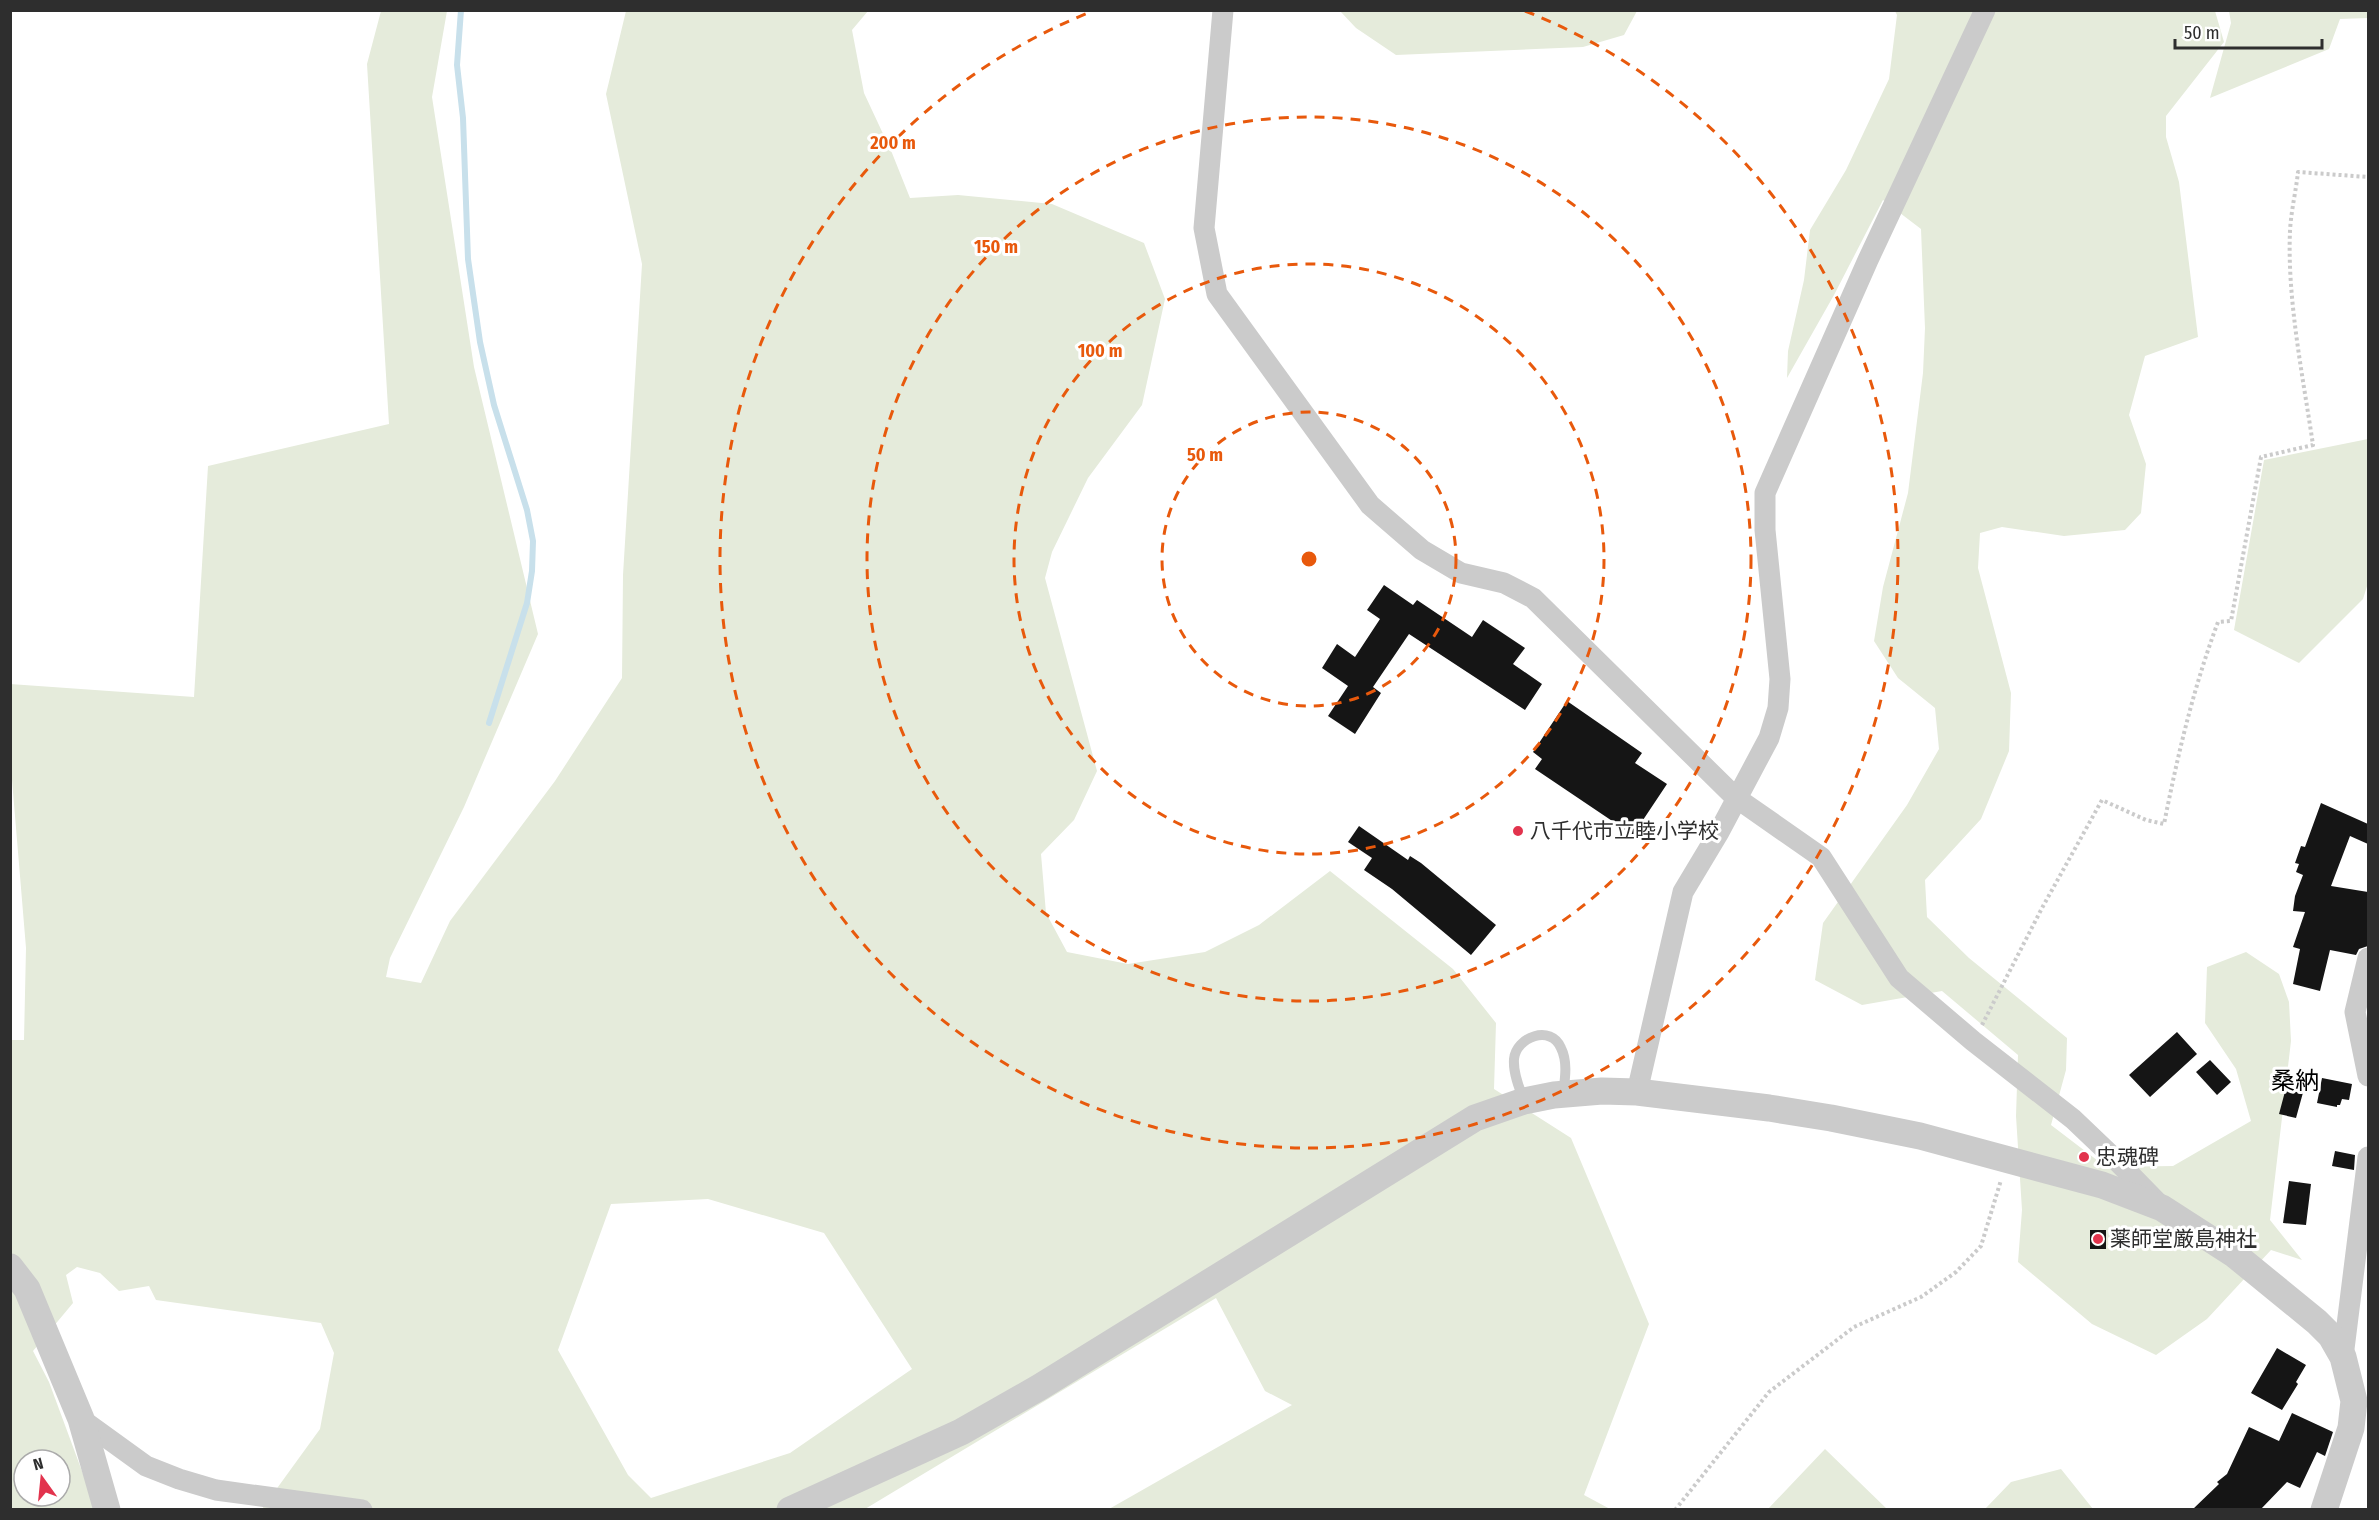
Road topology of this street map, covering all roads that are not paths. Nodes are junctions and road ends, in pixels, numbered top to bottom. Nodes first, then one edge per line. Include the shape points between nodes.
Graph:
1 (1223, 10) edge
2 (1985, 10) edge
3 (1736, 797) junction
4 (2368, 958) edge
5 (2368, 1076) edge
6 (1637, 1092) junction
7 (1563, 1095) junction
8 (1524, 1101) junction
9 (2368, 1157) edge
10 (2162, 1208) junction
11 (10, 1267) edge
12 (2343, 1357) junction
13 (81, 1419) junction
14 (107, 1509) edge
15 (362, 1509) edge
16 (790, 1509) edge
17 (2324, 1509) edge

1 - 3 street via 1204,228 1217,294 1370,506 1422,550 1461,573 1504,583 1533,598
2 - 3 street via 1863,271 1765,494 1780,679 1778,708 1769,738
3 - 6 street via 1683,892
3 - 10 street via 1821,857 1899,978 2073,1119
4 - 5 street via 2355,1012
6 - 7 street
6 - 10 street via 1831,1118 1920,1136 2102,1185
7 - 8 street
7 - 8 lane via 1566,1074 1561,1046 1554,1038 1535,1035 1523,1041 1514,1060
8 - 16 street via 1475,1118 961,1432
9 - 12 street
10 - 12 street via 2235,1255 2317,1322
11 - 13 street via 27,1289
12 - 17 street via 2354,1401 2351,1428
13 - 14 street
13 - 15 street via 146,1466 180,1479 216,1490

